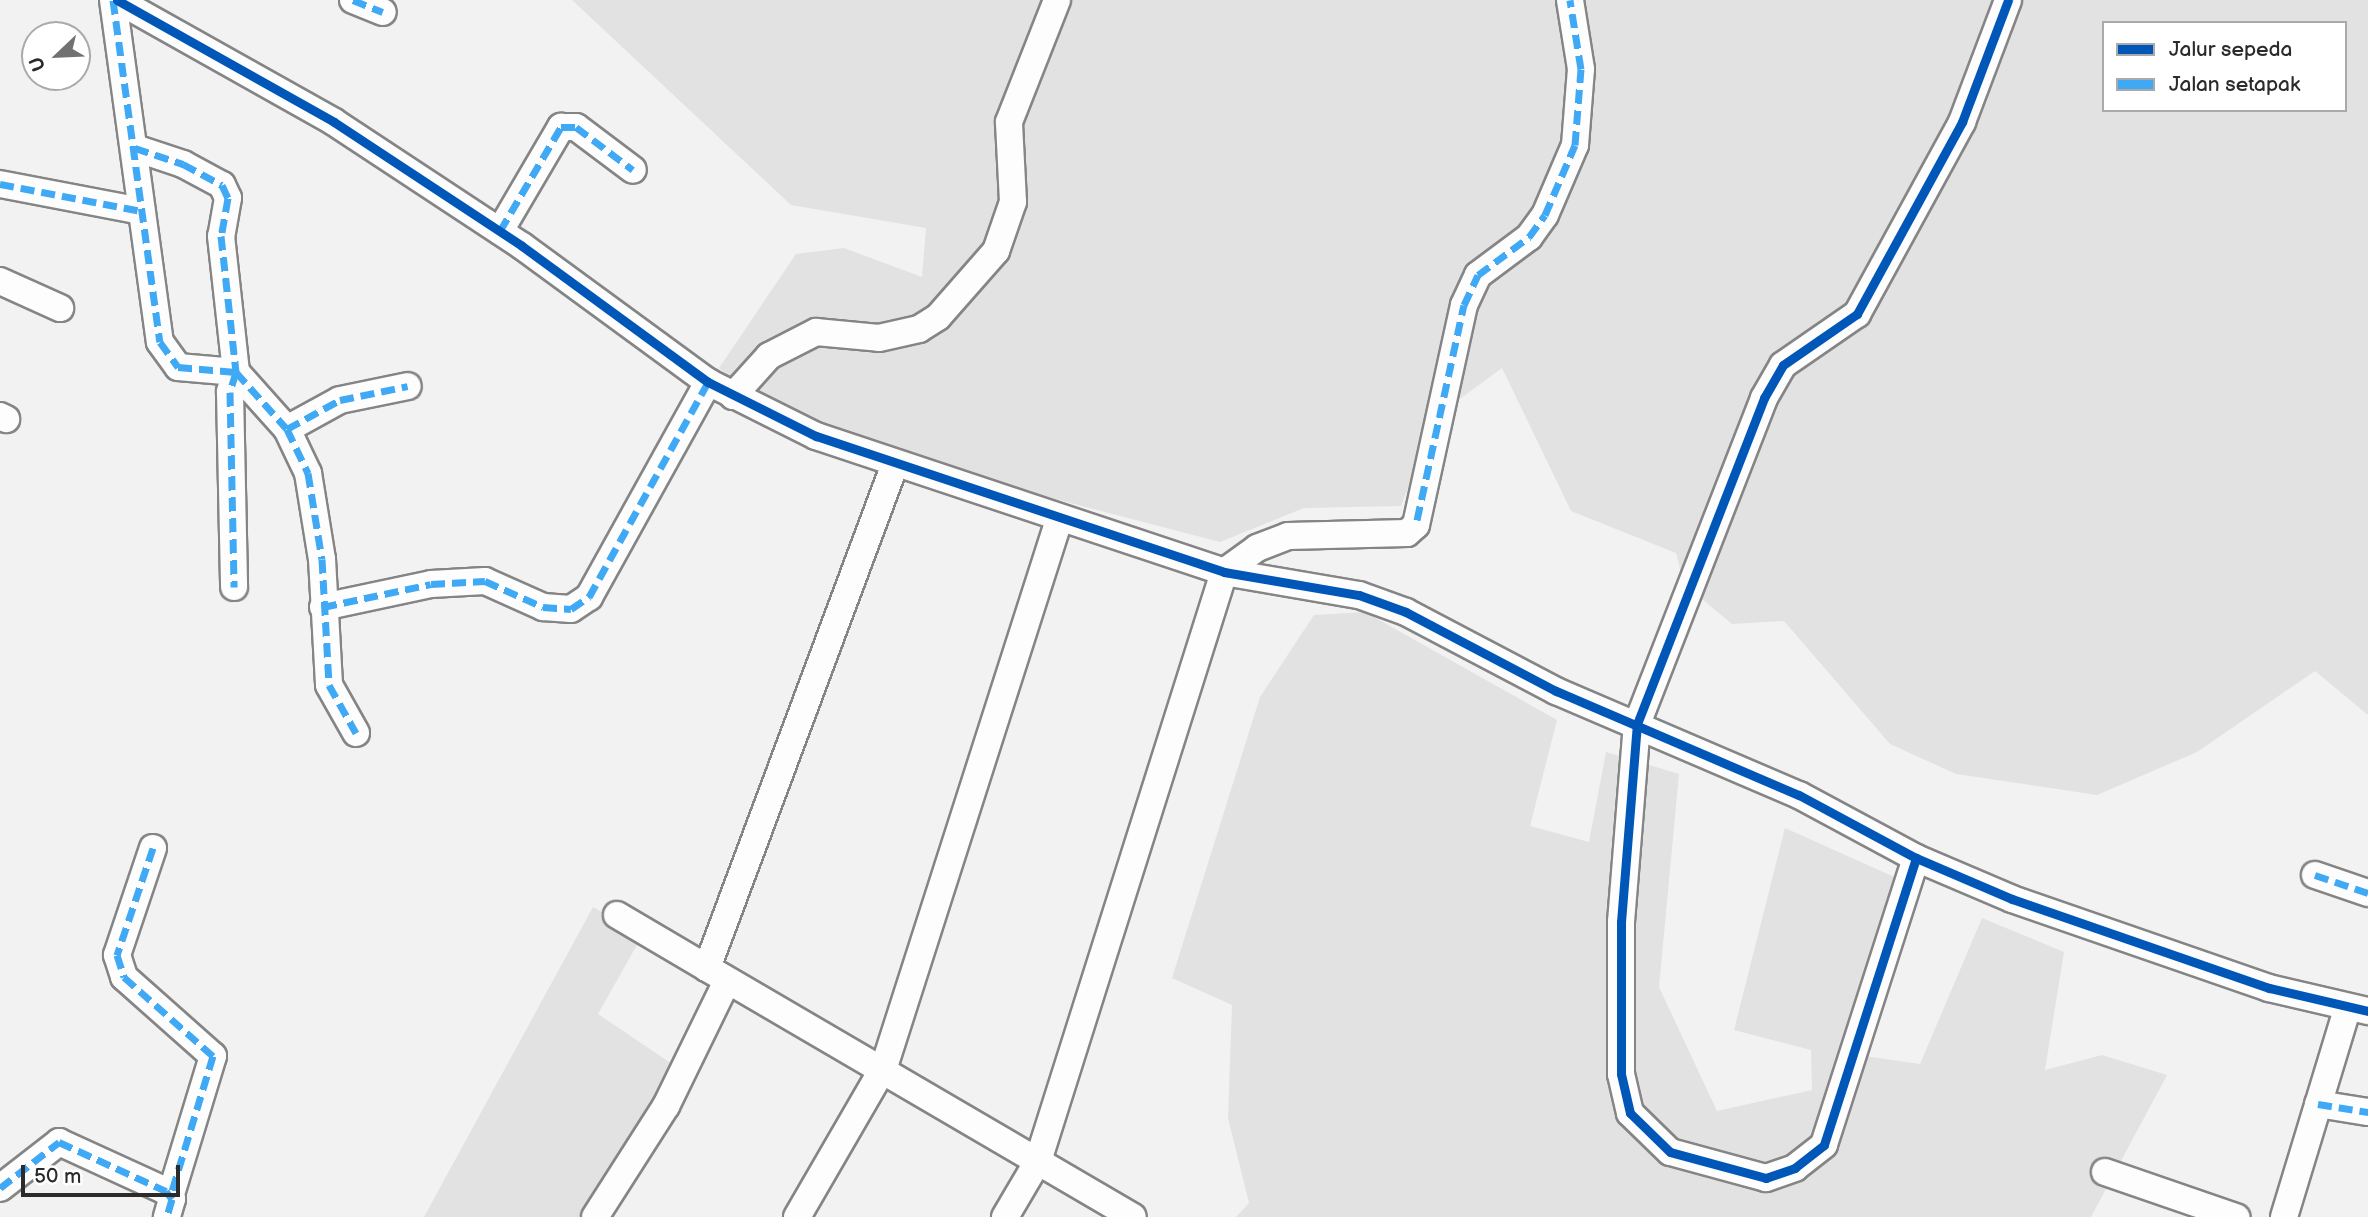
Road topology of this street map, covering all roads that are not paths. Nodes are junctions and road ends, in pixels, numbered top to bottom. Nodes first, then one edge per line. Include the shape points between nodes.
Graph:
1 (115, 0) edge
2 (353, 0) edge
3 (1057, 0) edge
4 (1570, 0) edge
5 (2008, 0) edge
6 (383, 12) dead end
7 (135, 148) junction
8 (633, 170) dead end
9 (0, 184) edge
10 (141, 211) junction
11 (500, 231) junction
12 (0, 281) edge
13 (60, 308) dead end
14 (236, 372) junction
15 (708, 382) junction
16 (408, 386) dead end
17 (733, 396) junction
18 (287, 429) junction
19 (895, 464) junction
20 (1059, 520) junction
21 (1224, 572) junction
22 (234, 587) dead end
23 (323, 607) junction
24 (1637, 724) junction
25 (356, 733) dead end
26 (153, 848) dead end
27 (1916, 858) junction
28 (2315, 875) dead end
29 (2368, 893) edge
30 (617, 915) dead end
31 (717, 974) junction
32 (2357, 1010) edge
33 (884, 1066) junction
34 (2318, 1104) junction
35 (2368, 1112) edge
36 (1038, 1161) junction
37 (2105, 1172) dead end
38 (0, 1188) edge
39 (169, 1205) edge
40 (2168, 1205) edge
41 (595, 1217) edge
42 (797, 1217) edge
43 (1004, 1217) edge
44 (1133, 1217) edge
45 (2236, 1217) edge
46 (2284, 1217) edge

1 - 7 street
1 - 11 street via 334,121
2 - 6 street
3 - 17 street via 1009,122 1013,202 996,251 938,317 919,329 880,338 816,332 769,356
4 - 21 street via 1581,69 1575,145 1545,215 1529,237 1478,275 1464,305 1416,525 1407,533 1288,536 1257,548
5 - 24 street via 1962,122 1857,314 1783,365 1764,398
7 - 10 street
7 - 14 street via 183,164 222,185 228,198 221,236
8 - 11 street via 576,127 561,127
9 - 10 street
10 - 14 street via 160,342 168,356 194,373
11 - 15 street
12 - 13 street
14 - 18 street
14 - 22 street via 230,391
15 - 17 street
15 - 23 street via 589,597 571,609 543,607 485,581 431,584
16 - 18 street via 340,400
17 - 19 street via 816,436
18 - 23 street via 308,473
19 - 20 street
19 - 31 street
20 - 21 street
20 - 33 street
21 - 24 street via 1359,595 1406,612 1556,691
21 - 36 street
23 - 25 street via 329,685
24 - 27 street via 1799,796
24 - 27 street via 1621,922 1621,1074 1630,1113 1670,1153 1766,1178 1795,1168 1824,1145
26 - 39 street via 117,955 124,977 213,1056
27 - 32 street via 2164,953
28 - 29 street
30 - 31 street
31 - 33 street
31 - 41 street via 666,1106
32 - 34 street
33 - 36 street
33 - 42 street
34 - 35 street
34 - 46 street
36 - 43 street
36 - 44 street
37 - 40 street
38 - 39 street via 58,1142
40 - 45 street

